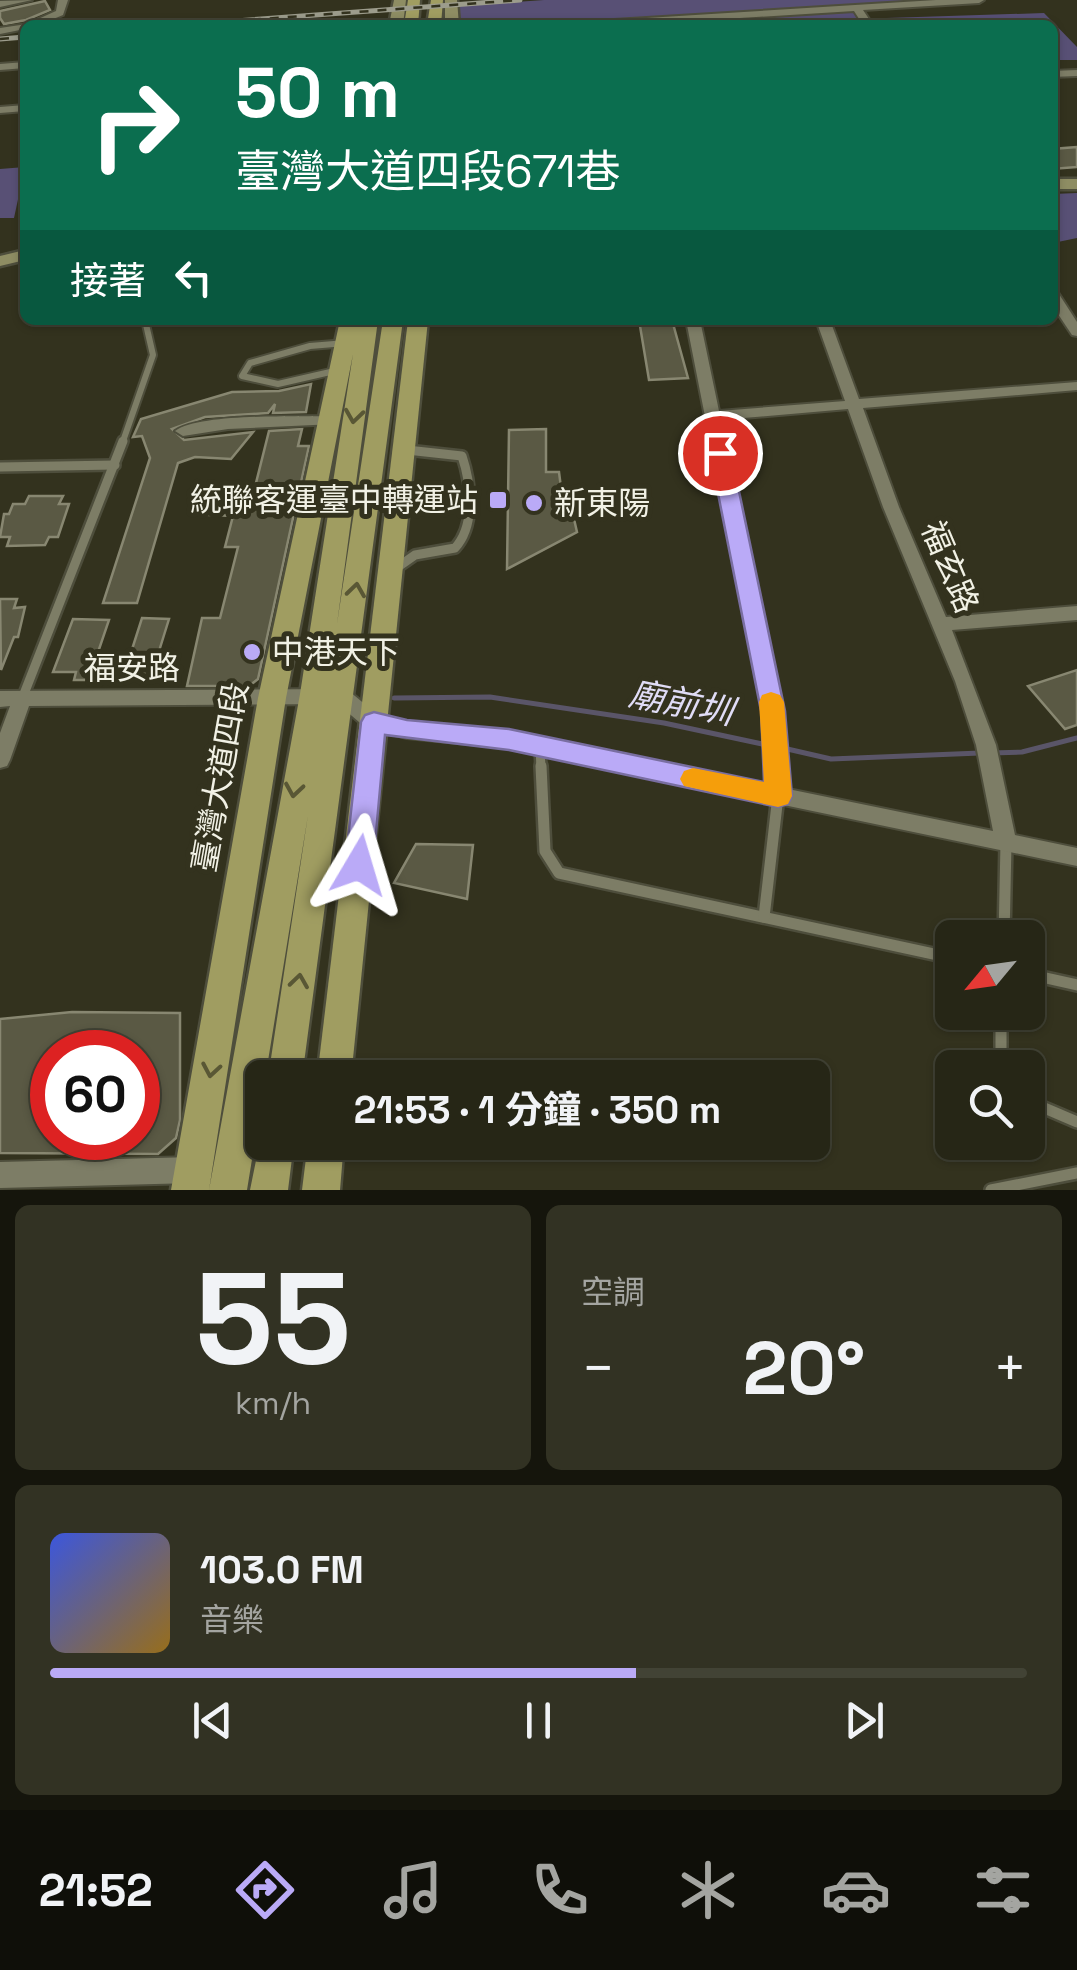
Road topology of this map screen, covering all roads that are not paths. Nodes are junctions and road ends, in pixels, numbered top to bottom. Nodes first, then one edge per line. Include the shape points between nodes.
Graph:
1 (27, 0) edge
2 (63, 0) edge
3 (398, 0) edge
4 (414, 0) edge
5 (979, 0) edge
6 (0, 4) edge
7 (856, 8) junction
8 (43, 20) edge
9 (728, 20) edge
10 (864, 20) edge
11 (1058, 303) edge
12 (146, 325) edge
13 (367, 325) edge
14 (392, 325) edge
15 (417, 325) edge
16 (694, 325) edge
17 (825, 325) edge
18 (348, 332) edge
19 (1077, 332) edge
20 (342, 370) junction
21 (1077, 386) edge
22 (853, 406) junction
23 (713, 416) junction
24 (330, 421) junction
25 (183, 431) dead end
26 (404, 450) junction
27 (116, 465) junction
28 (0, 467) edge
29 (387, 581) junction
30 (1077, 614) edge
31 (942, 624) junction
32 (328, 695) junction
33 (22, 698) junction
34 (272, 698) junction
35 (0, 699) edge
36 (374, 722) junction
37 (540, 747) junction
38 (0, 760) edge
39 (778, 796) junction
40 (1006, 843) junction
41 (1077, 857) edge
42 (764, 917) junction
43 (1004, 920) edge
44 (935, 954) edge
45 (1045, 978) edge
46 (1077, 985) edge
47 (288, 1060) edge
48 (336, 1060) edge
49 (1045, 1108) edge
50 (1077, 1122) edge
51 (273, 1160) edge
52 (324, 1160) edge
53 (1077, 1173) edge
54 (0, 1175) edge
55 (192, 1180) edge
56 (228, 1190) edge
57 (269, 1190) edge
58 (321, 1190) edge
59 (991, 1190) edge

1 - 6 street
2 - 8 street via 60,13
3 - 4 lane
5 - 7 street
7 - 9 street
7 - 10 street
11 - 19 street
12 - 27 lane via 153,354
13 -> 32 main road
32 -> 14 main road
15 - 26 main road
16 - 23 street
17 - 22 street, 福玄路
18 - 20 main road, 臺灣大道四段
18 - 20 lane via 250,363 242,376 283,384
20 - 24 main road, 臺灣大道四段
21 - 22 street
22 - 23 street
22 - 31 street, 福玄路
23 - 39 street via 773,711
24 - 25 street
24 - 34 main road, 臺灣大道四段
26 - 29 main road
26 - 29 lane via 462,456 468,468 466,536 455,548 409,558
27 - 28 lane
27 - 33 lane
29 - 36 main road
30 - 31 street
31 - 40 street, 福玄路 via 986,745
32 - 34 street, 福安路
32 - 36 street
47 -> 32 main road via 329,762
32 -> 56 main road
33 - 34 street, 福安路
33 - 35 street, 福安路
33 - 38 street
34 -> 55 main road, 臺灣大道四段
36 - 37 street
36 - 48 main road
37 - 39 street
37 - 42 lane via 545,852 560,873
39 - 40 street
39 - 42 lane
40 - 41 street
40 - 43 lane
42 - 44 lane
45 - 46 lane
49 - 50 lane
51 - 57 main road
52 - 58 main road
53 - 59 lane
54 - 55 street

